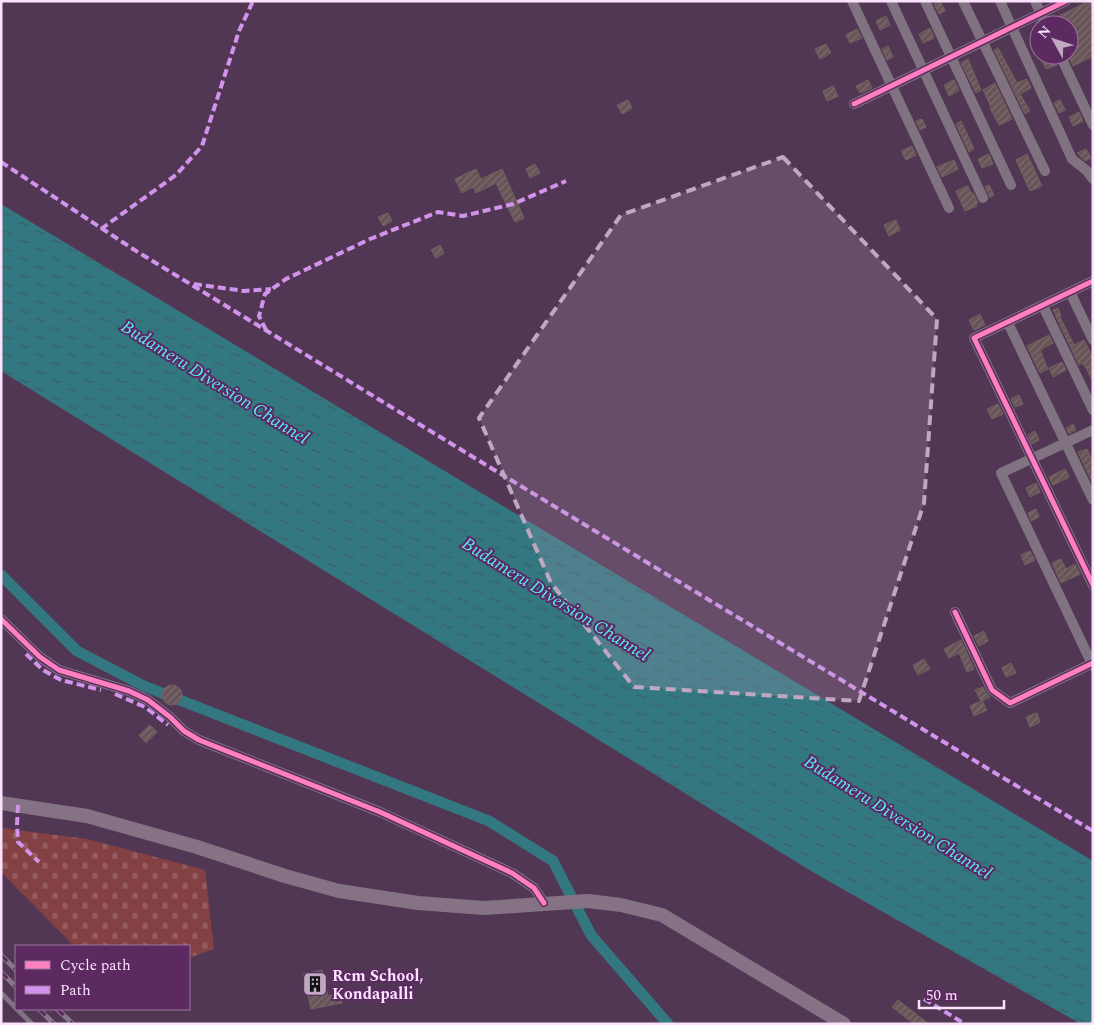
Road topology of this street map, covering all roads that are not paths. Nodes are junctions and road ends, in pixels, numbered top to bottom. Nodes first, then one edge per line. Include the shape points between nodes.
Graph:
1 (852, 1) edge
2 (891, 1) edge
3 (925, 1) edge
4 (963, 1) edge
5 (1000, 1) edge
6 (1034, 1) edge
7 (1066, 1) edge
8 (1040, 13) junction
9 (1013, 27) junction
10 (982, 42) junction
11 (951, 57) junction
12 (1065, 65) edge
13 (923, 70) junction
14 (892, 86) junction
15 (854, 104) dead end
16 (1093, 125) edge
17 (1045, 171) dead end
18 (1093, 179) edge
19 (1011, 185) dead end
20 (983, 198) dead end
21 (949, 208) dead end
22 (1093, 281) edge
23 (1070, 292) junction
24 (1043, 306) junction
25 (1008, 323) junction
26 (1093, 340) edge
27 (1093, 410) edge
28 (1093, 430) edge
29 (1065, 443) junction
30 (1032, 458) junction
31 (1093, 500) edge
32 (1093, 586) edge
33 (955, 612) dead end
34 (1, 619) edge
35 (1092, 664) edge
36 (1, 803) edge
37 (544, 903) junction
38 (1, 993) edge
39 (15, 1006) edge
40 (19, 1010) edge
41 (32, 1024) edge
42 (844, 1024) edge

1 - 14 street
2 - 13 street
3 - 11 street
4 - 10 street
5 - 9 street
6 - 8 street
7 - 8 street
8 - 9 street
9 - 10 street
9 - 18 street via 1072,159
10 - 11 street
10 - 17 street
11 - 13 street
11 - 19 street
12 - 16 street
13 - 14 street
13 - 20 street
14 - 15 street
14 - 21 street
22 - 23 street
23 - 24 street
23 - 26 street
24 - 25 street
24 - 27 street
25 - 29 street
25 - 30 street via 974,338
28 - 29 street
29 - 30 street
29 - 31 street
30 - 32 street
30 - 35 street via 1001,473
33 - 35 street via 992,690 1010,703
34 - 37 street via 40,657 59,670 129,691 148,700 199,740 380,812 512,873 534,888
36 - 37 main road via 87,816 339,891 418,903 484,908
37 - 42 main road via 588,901 621,904 662,915
38 - 39 lane
40 - 41 lane

